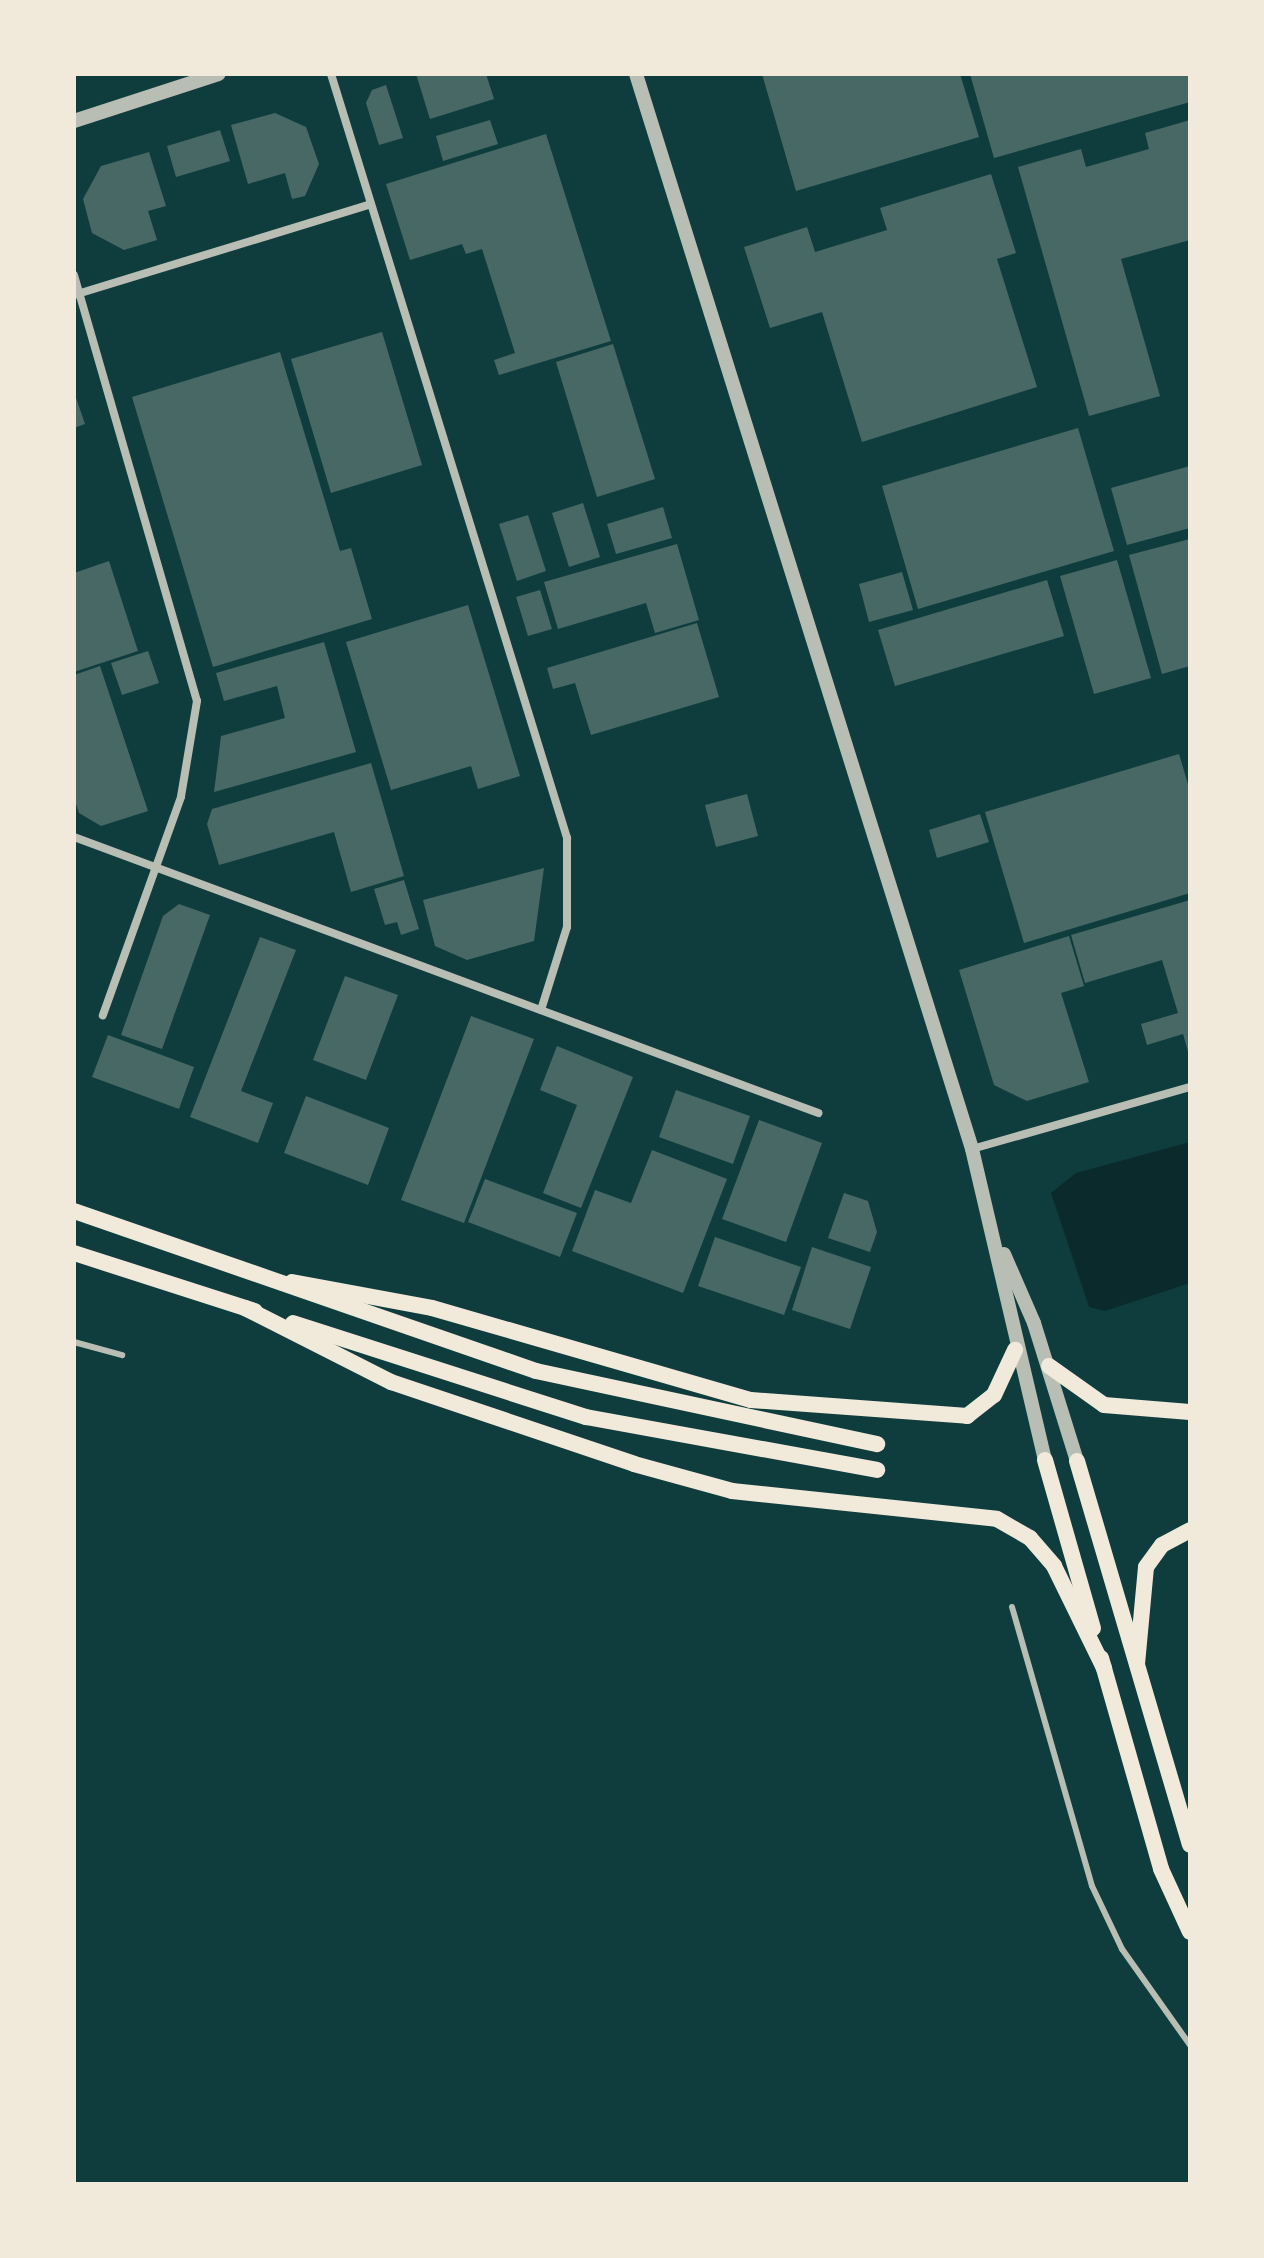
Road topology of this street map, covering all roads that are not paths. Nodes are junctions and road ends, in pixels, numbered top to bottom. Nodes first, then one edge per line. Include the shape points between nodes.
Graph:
1 (219, 74) edge
2 (331, 74) edge
3 (636, 74) edge
4 (74, 121) edge
5 (369, 205) junction
6 (74, 275) edge
7 (77, 294) edge
8 (74, 837) edge
9 (156, 868) junction
10 (541, 1010) junction
11 (103, 1015) dead end
12 (1190, 1087) edge
13 (818, 1113) dead end
14 (972, 1149) junction
15 (74, 1211) edge
16 (994, 1231) junction
17 (74, 1253) edge
18 (239, 1272) junction
19 (245, 1308) junction
20 (74, 1342) edge
21 (1015, 1350) junction
22 (122, 1355) dead end
23 (1049, 1366) junction
24 (1190, 1412) edge
25 (877, 1444) dead end
26 (1045, 1460) joint
27 (1077, 1461) joint
28 (877, 1470) dead end
29 (1190, 1530) edge
30 (1012, 1607) dead end
31 (1104, 1668) junction
32 (1137, 1682) junction
33 (1190, 1845) edge
34 (1190, 1932) edge
35 (1190, 2045) edge

1 - 4 street
2 - 5 street
3 - 14 street
5 - 7 street
5 - 10 street via 567,838 567,927
6 - 7 street
7 - 9 street via 197,701 191,759
8 - 9 street
9 - 10 street
9 - 11 street
10 - 13 street
12 - 14 street
14 - 16 street
15 - 18 main road
16 - 21 street
16 - 23 street
17 - 19 main road
18 - 21 main road via 432,1308 751,1400 967,1416 994,1395
18 - 25 main road via 536,1371
19 - 28 main road via 586,1417
19 - 31 main road via 391,1382 634,1464 732,1491 997,1519 1030,1538 1054,1566
20 - 22 lane
21 - 26 street
23 - 24 main road via 1104,1405
23 - 27 street
26 - 31 main road
27 - 32 main road
29 - 32 main road via 1162,1545 1146,1567
30 - 35 lane via 1092,1886 1122,1949
31 - 34 main road via 1161,1869
32 - 33 main road

